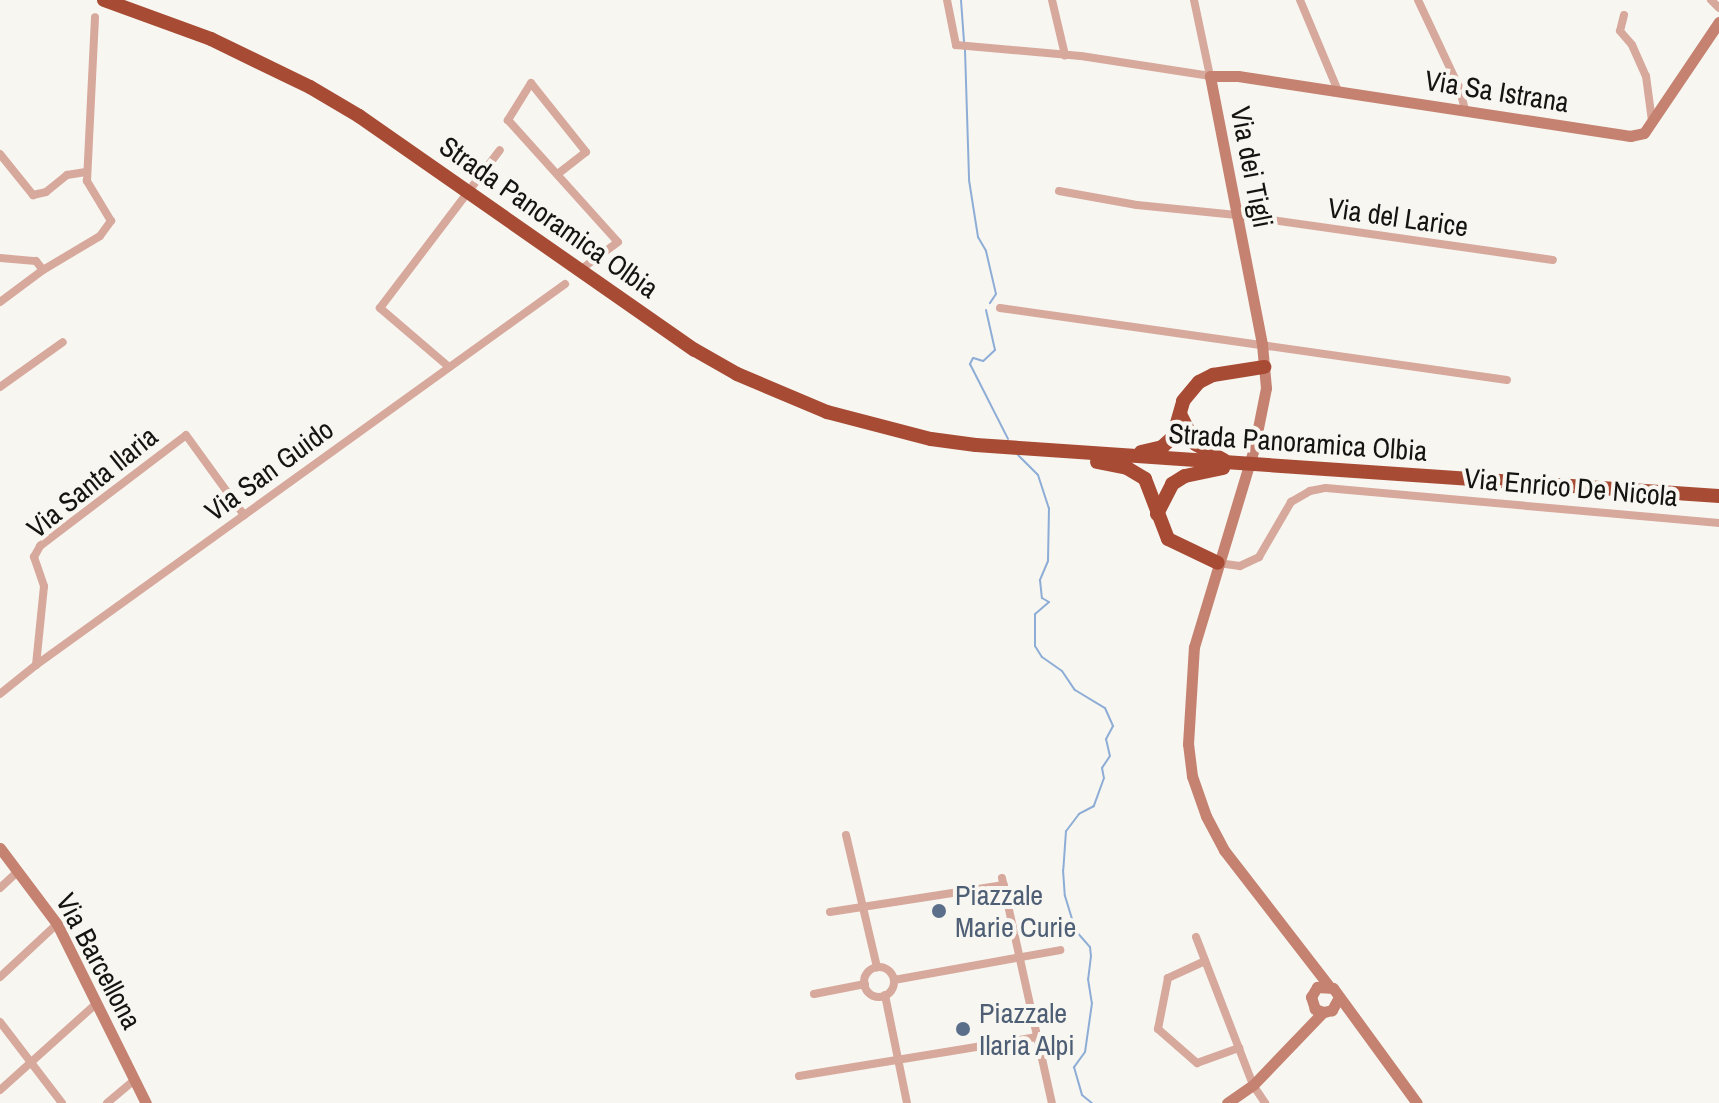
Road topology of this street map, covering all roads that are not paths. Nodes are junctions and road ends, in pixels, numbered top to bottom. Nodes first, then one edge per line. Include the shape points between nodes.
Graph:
1 (104, 0) edge
2 (947, 0) edge
3 (1052, 0) edge
4 (1194, 0) edge
5 (1300, 0) edge
6 (1418, 0) edge
7 (1711, 0) edge
8 (1719, 8) edge
9 (1624, 15) dead end
10 (95, 17) dead end
11 (1719, 22) edge
12 (1065, 55) junction
13 (1210, 76) junction
14 (1338, 91) junction
15 (1465, 109) junction
16 (1652, 122) junction
17 (500, 150) dead end
18 (0, 154) edge
19 (86, 172) junction
20 (559, 173) junction
21 (1059, 191) dead end
22 (1237, 215) junction
23 (0, 258) edge
24 (1553, 260) dead end
25 (43, 270) junction
26 (580, 270) junction
27 (565, 284) dead end
28 (0, 302) edge
29 (1000, 308) dead end
30 (63, 342) dead end
31 (1262, 344) junction
32 (449, 367) junction
33 (1264, 367) junction
34 (1507, 380) dead end
35 (0, 387) edge
36 (1181, 416) junction
37 (1058, 451) junction
38 (1077, 452) junction
39 (1235, 465) junction
40 (1719, 496) edge
41 (1157, 514) junction
42 (244, 515) junction
43 (1719, 523) edge
44 (1218, 563) junction
45 (36, 665) junction
46 (0, 694) edge
47 (846, 835) dead end
48 (0, 848) edge
49 (18, 871) junction
50 (0, 888) edge
51 (863, 906) junction
52 (830, 912) dead end
53 (57, 924) junction
54 (1196, 937) dead end
55 (1060, 950) dead end
56 (1306, 956) junction
57 (1020, 958) junction
58 (1205, 961) junction
59 (877, 967) junction
60 (0, 977) edge
61 (894, 980) junction
62 (865, 984) junction
63 (1329, 986) junction
64 (1314, 990) junction
65 (814, 994) dead end
66 (885, 995) junction
67 (97, 1003) junction
68 (1328, 1007) junction
69 (0, 1022) edge
70 (1037, 1037) junction
71 (1239, 1048) junction
72 (897, 1057) junction
73 (31, 1062) junction
74 (799, 1076) dead end
75 (134, 1080) junction
76 (1253, 1085) junction
77 (0, 1090) edge
78 (62, 1103) edge
79 (107, 1103) edge
80 (146, 1103) edge
81 (907, 1103) edge
82 (1052, 1103) edge
83 (1227, 1103) edge
84 (1265, 1103) edge
85 (1417, 1103) edge

1 - 26 highway, Strada Panoramica Olbia via 211,39 310,87
2 - 12 street via 956,45
3 - 12 street
4 - 13 street, Via dei Tigli
5 - 14 street
6 - 15 street
7 - 8 street
9 - 16 street via 1620,31 1646,76
10 - 19 street
11 - 16 street
12 - 13 street
13 - 14 street, Via Sa Istrana
13 - 22 street, Via dei Tigli
14 - 15 street, Via Sa Istrana
15 - 16 street, Via Sa Istrana via 1630,136 1644,133
17 - 32 street via 380,308
18 - 19 street via 33,195 46,192 67,175
19 - 25 street via 111,221 100,236
20 - 20 street via 586,152 531,83 508,120
20 - 26 street via 618,242
21 - 22 street, Via del Larice
22 - 24 street, Via del Larice
22 - 31 street, Via dei Tigli
23 - 25 street via 29,259
25 - 28 street
26 - 37 highway, Strada Panoramica Olbia via 695,350 827,412 931,439
27 - 32 street, Via San Guido
29 - 31 street
30 - 35 street
31 - 33 street, Via dei Tigli
31 - 34 street
32 - 42 street, Via San Guido
33 - 36 highway via 1199,382 1183,401
33 - 44 street, Via dei Tigli via 1264,412
36 - 38 highway via 1173,437 1162,447 1147,452 1094,447
36 - 39 highway via 1195,444
37 - 38 highway, Strada Panoramica Olbia
37 - 41 highway via 1070,460 1127,468 1145,479
38 - 39 highway, Strada Panoramica Olbia
39 - 40 highway, Strada Panoramica Olbia
39 - 41 highway via 1185,476 1164,495
41 - 44 highway via 1168,539
42 - 45 street, Via San Guido
42 - 45 street, Via Santa Ilaria via 186,435 40,546 34,557 44,586
43 - 44 street, Via Enrico De Nicola via 1326,488 1291,502 1259,557 1240,566
44 - 56 street, Via dei Tigli via 1194,647 1188,725 1192,776 1224,850
45 - 46 street, Via San Guido
47 - 51 street
48 - 49 street, Via Barcellona
49 - 50 street
49 - 53 street, Via Barcellona
51 - 52 street
51 - 57 street via 1003,881
51 - 59 street
53 - 60 street
53 - 67 street, Via Barcellona
54 - 58 street
55 - 57 street
56 - 63 street, Via dei Tigli
56 - 64 street
57 - 61 street
57 - 70 street
58 - 71 street
58 - 71 street via 1168,978 1158,1029 1197,1063
59 - 61 street via 888,970
59 - 62 street
61 - 66 street
62 - 65 street
62 - 66 street via 874,995
63 - 64 street
63 - 68 street, Via dei Tigli
64 - 68 street via 1311,997
66 - 72 street
67 - 73 street
67 - 75 street, Via Barcellona
68 - 76 street
68 - 85 street, Via dei Tigli via 1360,1026
69 - 73 street
70 - 72 street
70 - 82 street
71 - 76 street
72 - 74 street
72 - 81 street
73 - 77 street
73 - 78 street
75 - 79 street
75 - 80 street, Via Barcellona
76 - 83 street
76 - 84 street

